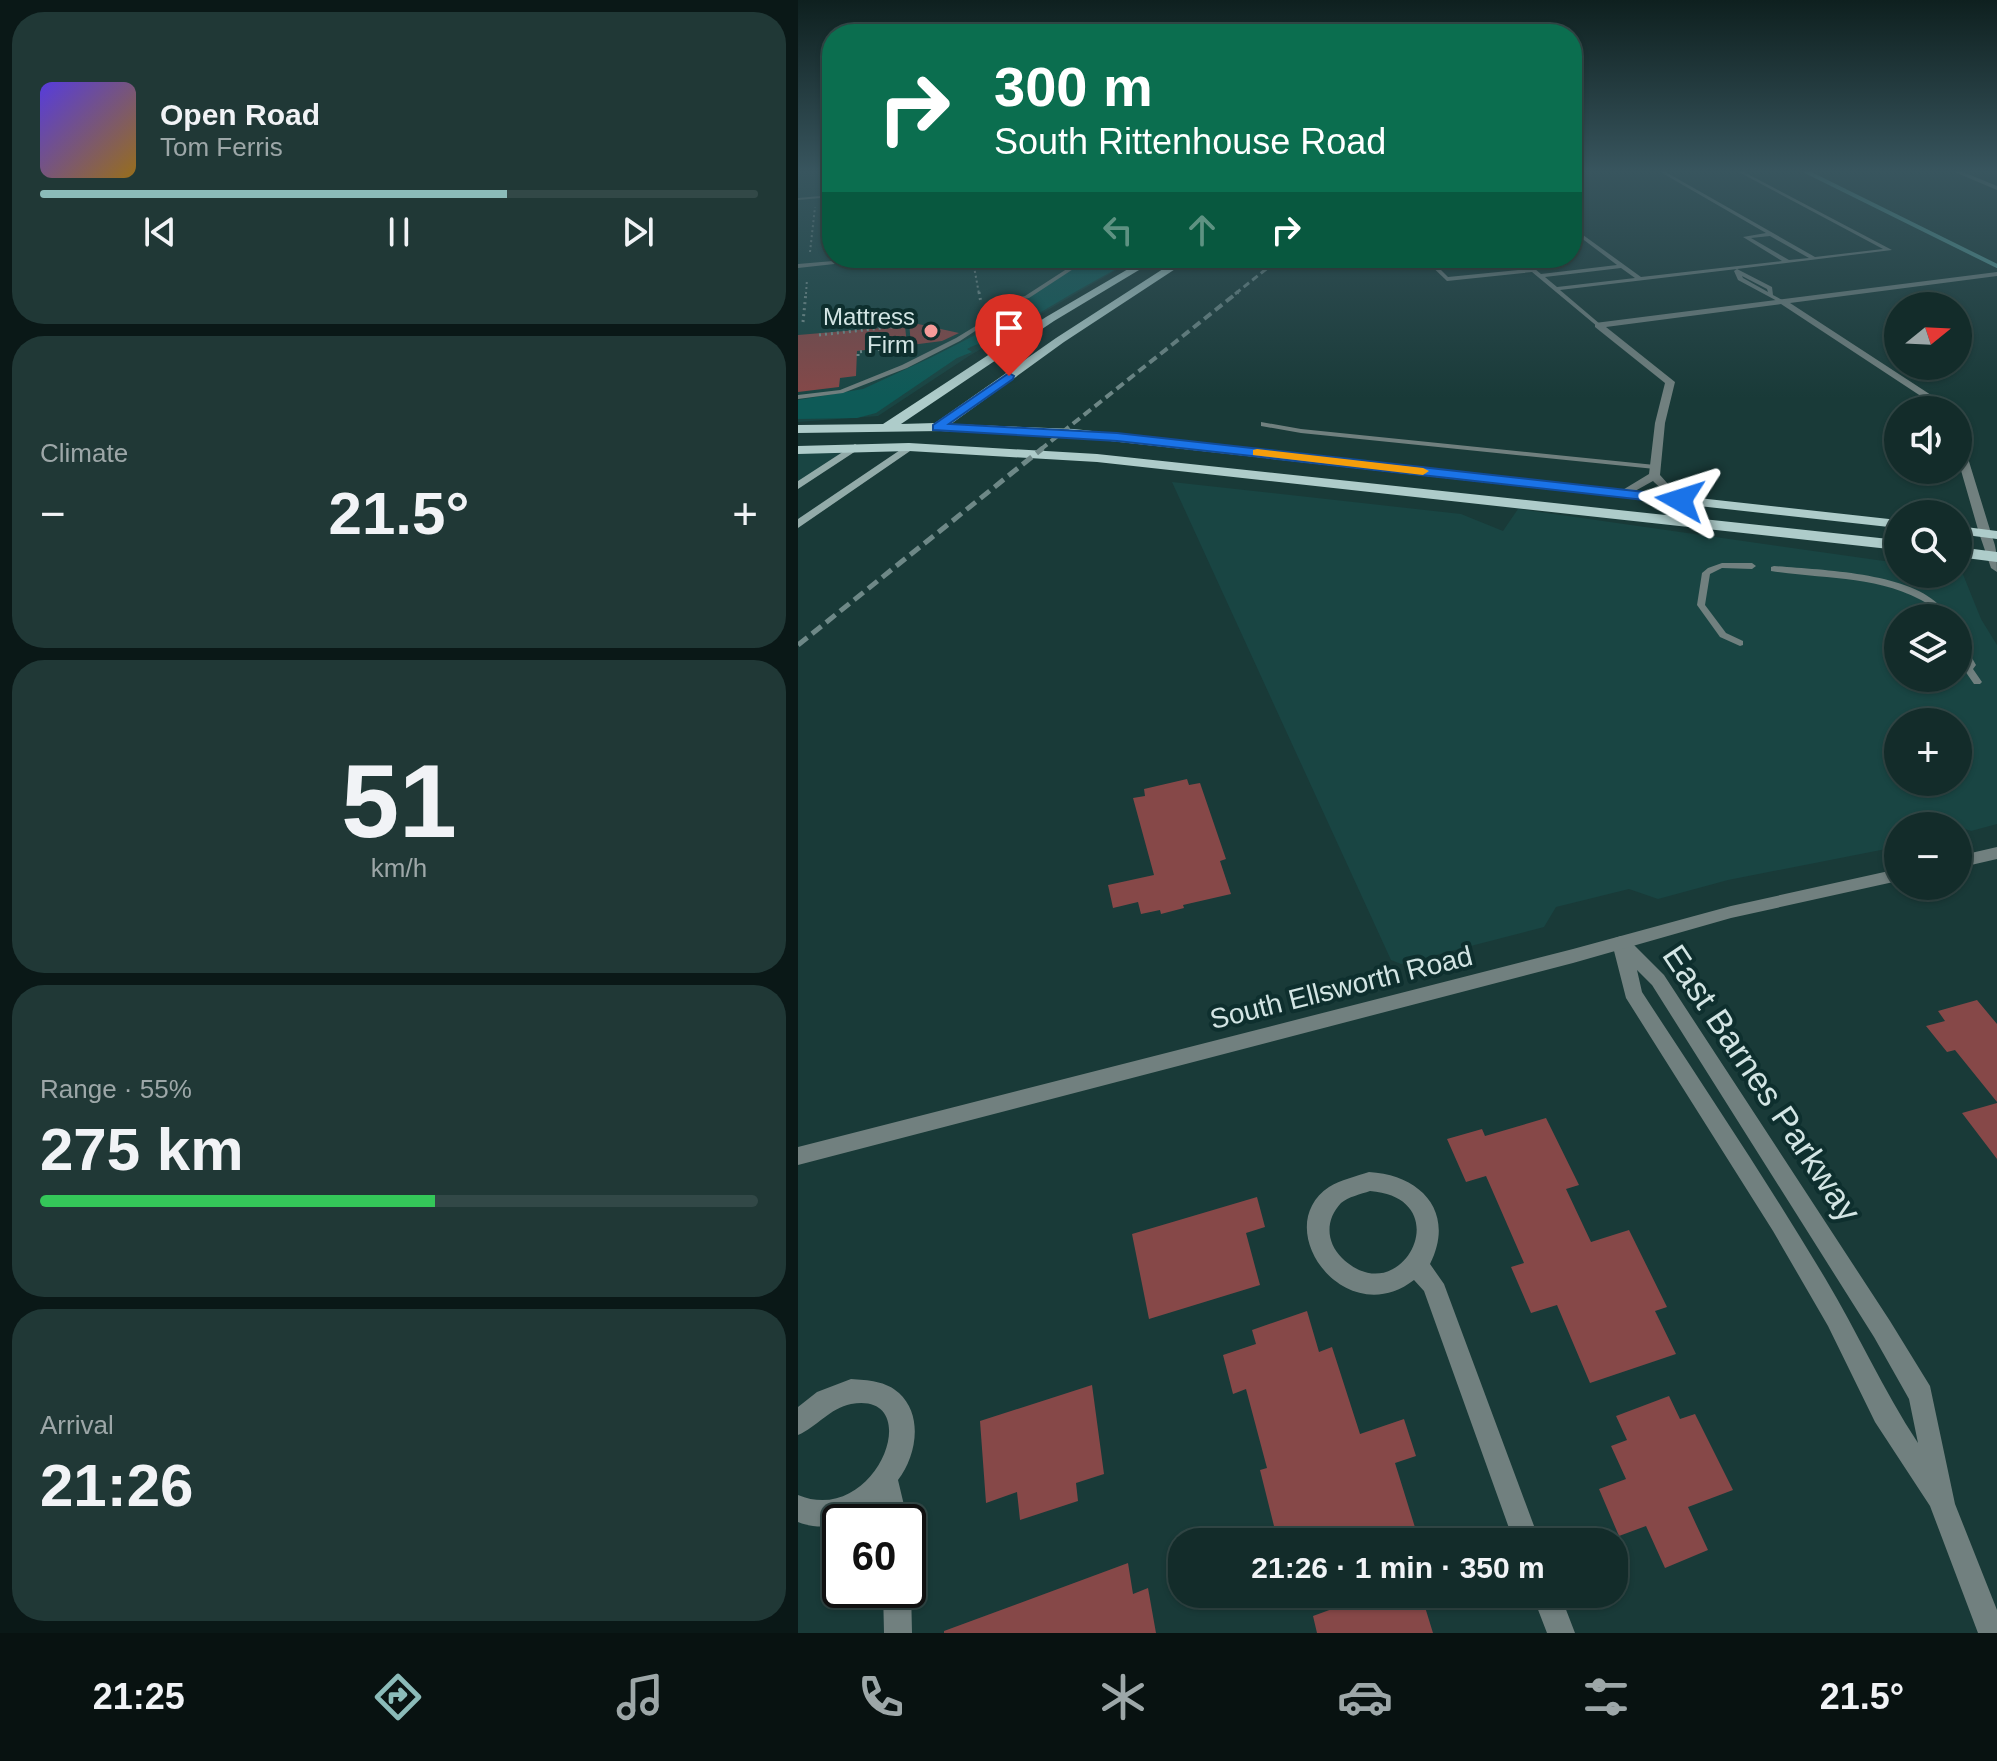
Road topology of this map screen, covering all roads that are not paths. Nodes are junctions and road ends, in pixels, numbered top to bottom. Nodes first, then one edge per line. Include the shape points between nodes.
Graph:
1 (1596, 246) edge
2 (1761, 246) edge
3 (1793, 246) edge
4 (1882, 246) edge
5 (1815, 259) junction
6 (1788, 262) junction
7 (822, 264) edge
8 (798, 266) edge
9 (1623, 266) junction
10 (1072, 268) edge
11 (1137, 268) edge
12 (1167, 268) edge
13 (1436, 268) edge
14 (1531, 268) edge
15 (1533, 270) junction
16 (1736, 271) junction
17 (1997, 274) edge
18 (1540, 276) junction
19 (1640, 279) junction
20 (1556, 289) junction
21 (1783, 302) junction
22 (1598, 325) junction
23 (1927, 396) edge
24 (798, 397) edge
25 (1264, 424) dead end
26 (887, 427) junction
27 (937, 427) junction
28 (798, 429) edge
29 (855, 447) junction
30 (909, 447) junction
31 (798, 450) edge
32 (1654, 471) junction
33 (1972, 481) edge
34 (798, 486) edge
35 (1622, 494) junction
36 (1699, 502) junction
37 (1884, 522) edge
38 (798, 524) edge
39 (1991, 534) edge
40 (1884, 543) edge
41 (1972, 555) edge
42 (1996, 560) edge
43 (1752, 566) dead end
44 (1774, 569) dead end
45 (1933, 604) edge
46 (1740, 643) dead end
47 (1972, 675) edge
48 (1977, 682) dead end
49 (1997, 853) edge
50 (1972, 859) edge
51 (1884, 878) edge
52 (1621, 943) junction
53 (798, 1156) edge
54 (1416, 1265) junction
55 (798, 1423) edge
56 (885, 1480) junction
57 (891, 1504) edge
58 (1942, 1504) junction
59 (798, 1508) edge
60 (1522, 1528) edge
61 (897, 1608) edge
62 (1551, 1608) edge
63 (898, 1633) edge
64 (1561, 1633) edge
65 (1992, 1633) edge

1 - 9 lane
2 - 6 lane
3 - 5 lane
4 - 5 lane via 1889,250
5 - 6 lane
6 - 16 lane
7 - 8 lane
9 - 18 lane
9 - 19 lane
10 - 24 lane via 1027,297 1008,301 977,330 924,356 842,392
11 - 26 main road
12 - 27 main road
13 - 15 lane via 1447,279
14 - 15 lane
15 - 18 lane
16 - 19 lane
16 - 21 lane via 1756,290
17 - 21 street
18 - 20 lane
19 - 20 lane
20 - 22 lane
21 - 22 street
21 - 23 street
22 - 32 street via 1670,382
25 - 32 lane
26 - 27 main road
26 - 28 main road
26 - 29 main road
27 - 30 main road
27 - 35 main road via 1132,438
29 - 30 main road
29 - 31 main road
29 - 34 main road
30 - 38 main road
30 - 40 main road via 1097,458
32 - 35 street
32 - 36 street via 1664,486
33 - 39 street
35 - 36 main road
36 - 37 main road
39 - 42 street
41 - 42 main road
43 - 46 lane via 1712,568 1706,573 1701,605 1723,635
44 - 45 lane via 1906,588
47 - 48 lane
49 - 50 street
51 - 52 street, South Ellsworth Road
52 - 53 street, South Ellsworth Road
52 - 58 street, East Barnes Parkway via 1633,993 1781,1224 1884,1413
52 - 58 street, East Barnes Parkway via 1658,980 1921,1395
54 - 54 street via 1429,1232 1426,1215 1404,1189 1378,1182 1351,1185 1324,1207 1317,1239 1322,1256 1348,1279 1384,1283
54 - 60 street via 1433,1284
55 - 56 street via 831,1396 869,1389 884,1395 903,1422 902,1441
56 - 57 street
56 - 59 street via 845,1510 823,1514
58 - 65 street, East Barnes Parkway
61 - 63 street
62 - 64 street

